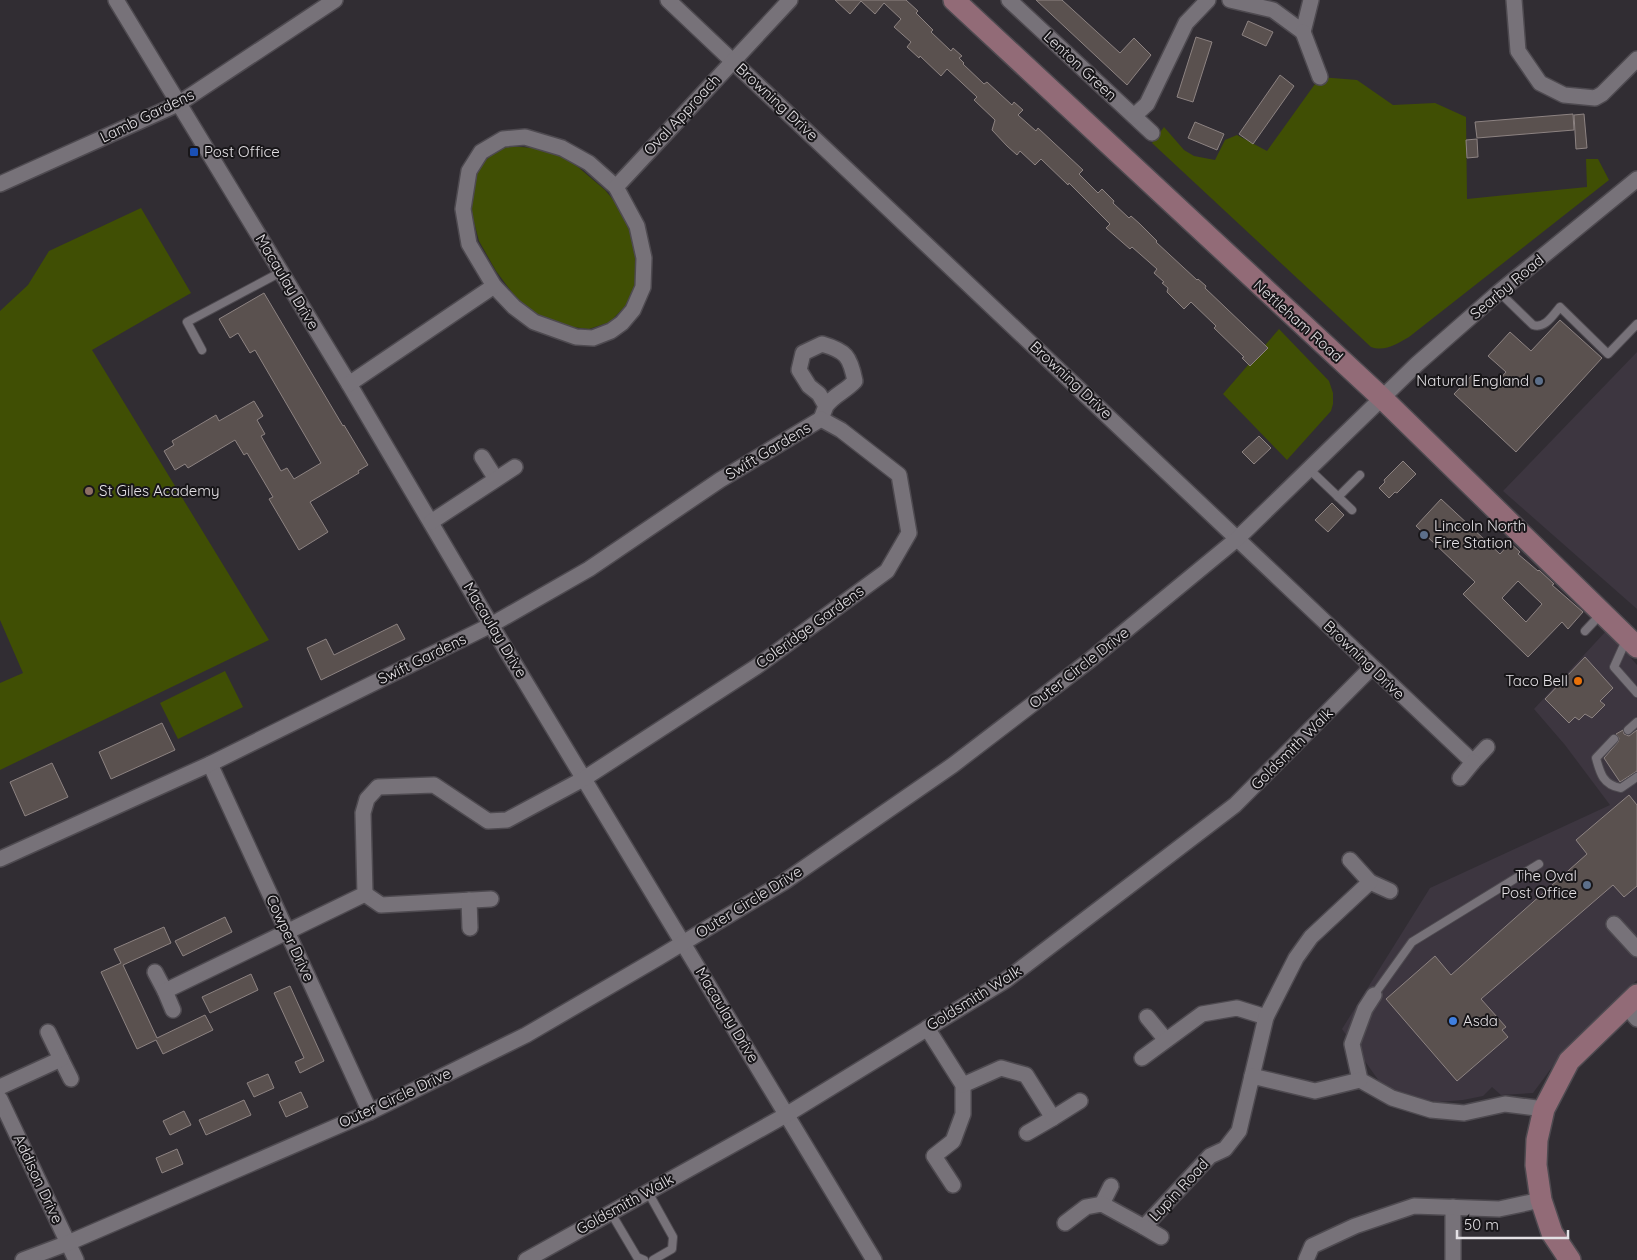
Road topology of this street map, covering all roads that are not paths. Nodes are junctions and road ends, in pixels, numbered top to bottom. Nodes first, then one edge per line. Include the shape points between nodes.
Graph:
1 (116, 0) edge
2 (335, 0) edge
3 (668, 0) edge
4 (790, 0) edge
5 (954, 0) edge
6 (1009, 0) edge
7 (1208, 0) edge
8 (1230, 0) edge
9 (1311, 0) edge
10 (1514, 0) edge
11 (1302, 32) junction
12 (1637, 59) edge
13 (733, 60) junction
14 (1320, 77) dead end
15 (178, 104) junction
16 (1134, 116) junction
17 (1152, 133) dead end
18 (1637, 179) edge
19 (0, 184) edge
20 (616, 187) junction
21 (281, 272) junction
22 (494, 286) junction
23 (1499, 292) junction
24 (1637, 324) edge
25 (202, 350) dead end
26 (349, 384) junction
27 (1382, 398) junction
28 (824, 412) joint
29 (482, 457) dead end
30 (515, 467) dead end
31 (1309, 468) junction
32 (1360, 475) dead end
33 (496, 479) junction
34 (1338, 497) junction
35 (1352, 510) dead end
36 (431, 522) junction
37 (1238, 538) junction
38 (1602, 613) junction
39 (491, 624) junction
40 (1585, 631) dead end
41 (1634, 643) edge
42 (1372, 667) junction
43 (1637, 693) edge
44 (1637, 722) edge
45 (1628, 730) dead end
46 (1614, 740) dead end
47 (1487, 746) dead end
48 (1473, 762) junction
49 (210, 764) junction
50 (1637, 777) edge
51 (585, 778) junction
52 (1460, 778) dead end
53 (0, 859) edge
54 (1350, 860) dead end
55 (1538, 864) dead end
56 (1370, 882) junction
57 (1390, 891) dead end
58 (366, 894) junction
59 (490, 899) dead end
60 (469, 900) junction
61 (1614, 924) dead end
62 (470, 928) dead end
63 (287, 932) junction
64 (684, 943) junction
65 (1637, 950) edge
66 (155, 972) dead end
67 (165, 991) junction
68 (1374, 995) joint
69 (1633, 1007) edge
70 (173, 1010) dead end
71 (1266, 1017) junction
72 (1148, 1018) dead end
73 (927, 1028) junction
74 (48, 1032) dead end
75 (1166, 1040) junction
76 (1142, 1058) dead end
77 (61, 1059) junction
78 (1252, 1076) junction
79 (71, 1079) dead end
80 (1360, 1080) junction
81 (963, 1085) junction
82 (0, 1087) edge
83 (0, 1098) edge
84 (1080, 1101) dead end
85 (1544, 1109) junction
86 (370, 1112) junction
87 (786, 1115) junction
88 (1053, 1118) junction
89 (1027, 1133) dead end
90 (953, 1185) dead end
91 (1110, 1186) dead end
92 (648, 1192) junction
93 (1541, 1200) junction
94 (1102, 1204) junction
95 (1453, 1207) junction
96 (611, 1213) junction
97 (1065, 1223) dead end
98 (1144, 1227) junction
99 (1161, 1237) dead end
100 (68, 1243) junction
101 (23, 1260) edge
102 (76, 1260) edge
103 (526, 1260) edge
104 (644, 1260) edge
105 (653, 1260) edge
106 (874, 1260) edge
107 (1306, 1260) edge
108 (1453, 1260) edge
109 (1570, 1260) edge

1 - 15 street, Macaulay Drive
2 - 15 street, Lamb Gardens
3 - 13 street, Browning Drive
4 - 13 street, Oval Approach
5 - 27 main road, Nettleham Road
6 - 16 street, Lenton Green
7 - 16 street via 1186,23 1147,104
8 - 11 street via 1273,10
9 - 11 street
10 - 12 street via 1518,51 1540,83 1564,95 1595,98
11 - 14 street
13 - 20 street, Oval Approach
13 - 37 street, Browning Drive
15 - 19 street, Lamb Gardens
15 - 21 street, Macaulay Drive
16 - 17 street, Lenton Green
18 - 23 street, Searby Road
20 - 22 street via 637,226 644,258 643,287 633,310 622,323 593,338 576,337 534,322
20 - 22 street via 589,163 562,148 525,137 503,139 481,152 469,171 463,209 470,244
21 - 25 lane via 187,322
21 - 26 street, Macaulay Drive
22 - 26 street
23 - 24 lane via 1539,327 1560,307 1608,354
23 - 27 street, Searby Road
26 - 36 street, Macaulay Drive
27 - 31 street, Outer Circle Drive
27 - 38 main road, Nettleham Road
28 - 39 street, Swift Gardens via 588,569
28 - 51 street, Coleridge Gardens via 841,430 899,475 909,533 887,571 756,667
29 - 33 street
30 - 33 street
31 - 34 lane
31 - 37 street, Outer Circle Drive
32 - 34 lane
33 - 36 street
34 - 35 lane
36 - 39 street, Macaulay Drive
37 - 42 street, Browning Drive
37 - 64 street, Outer Circle Drive via 1090,660 953,765 784,882
38 - 40 lane
38 - 41 main road, Nettleham Road
39 - 49 street, Swift Gardens
39 - 51 street, Macaulay Drive
41 - 43 lane via 1622,647 1614,667
42 - 48 street, Browning Drive
42 - 73 street, Goldsmith Walk via 1235,805 1006,980
44 - 45 lane
46 - 50 lane via 1596,758 1601,776 1612,786 1621,788
47 - 48 street
48 - 52 street
49 - 53 street, Swift Gardens
49 - 63 street, Cowper Drive
51 - 58 street, Coleridge Gardens via 507,820 488,821 434,785 378,787 367,799 363,813
51 - 64 street, Macaulay Drive
54 - 56 street
55 - 68 lane via 1412,942
56 - 57 street
56 - 71 street, Lupin Road via 1311,936
58 - 60 street via 381,904
58 - 63 street
59 - 60 street
60 - 62 street
61 - 65 street
63 - 67 street
63 - 86 street, Cowper Drive
64 - 86 street, Outer Circle Drive via 526,1035
64 - 87 street, Macaulay Drive
66 - 67 street
67 - 70 street
68 - 80 street via 1352,1044
69 - 85 main road via 1569,1061
71 - 75 street via 1238,1008 1202,1014
71 - 78 street, Lupin Road
72 - 75 street
73 - 81 street
73 - 87 street, Goldsmith Walk
74 - 77 street
75 - 76 street
77 - 79 street
77 - 82 street
78 - 80 street via 1315,1091
78 - 98 street, Lupin Road via 1239,1131 1225,1149 1210,1156
80 - 85 street via 1392,1098 1431,1110 1464,1113 1505,1104
81 - 88 street via 1001,1068 1026,1075
81 - 90 street via 963,1114 953,1142 934,1156
83 - 100 street, Addison Drive
84 - 88 street
85 - 93 main road via 1537,1140 1536,1165
86 - 100 street, Outer Circle Drive
87 - 92 street, Goldsmith Walk
87 - 106 street, Macaulay Drive
88 - 89 street
91 - 94 street
92 - 96 street, Goldsmith Walk
92 - 105 lane via 673,1237 672,1249
93 - 95 street via 1499,1209
93 - 109 main road via 1552,1233
94 - 97 street via 1086,1207
94 - 98 street, Lupin Road
95 - 107 street via 1414,1206 1355,1226 1312,1246
95 - 108 street
96 - 103 street, Goldsmith Walk
96 - 104 lane via 637,1258
98 - 99 street, Lupin Road
100 - 101 street, Outer Circle Drive
100 - 102 street, Addison Drive

